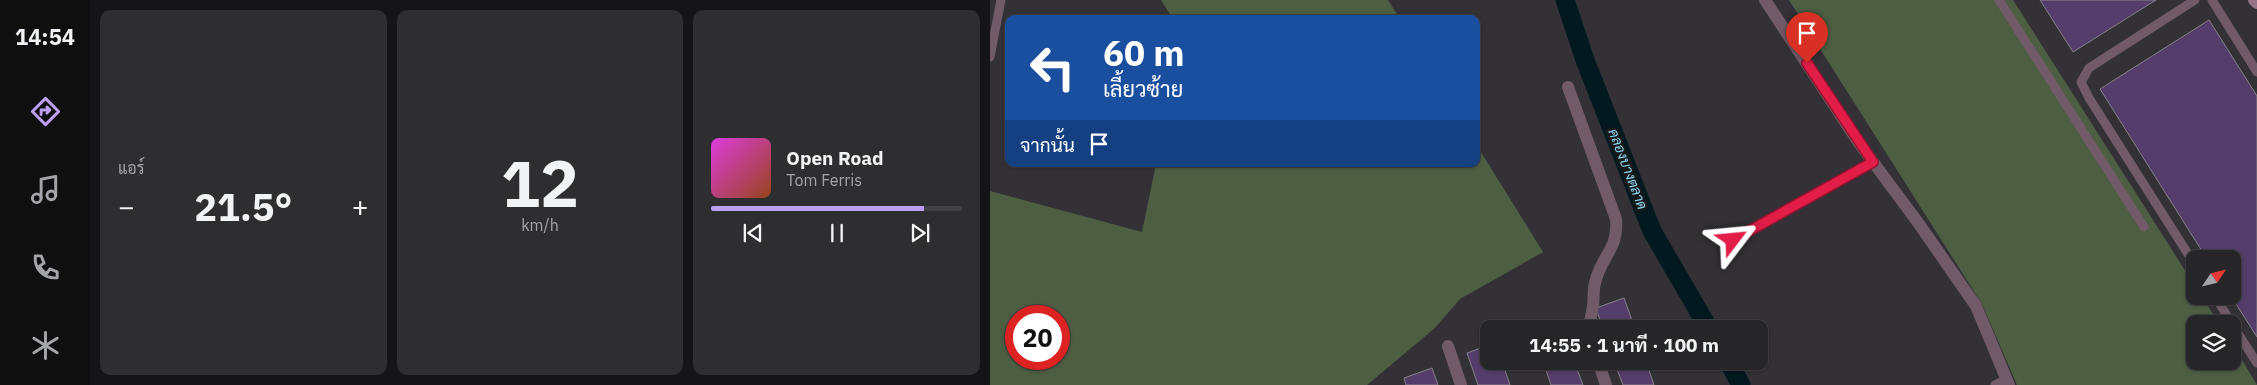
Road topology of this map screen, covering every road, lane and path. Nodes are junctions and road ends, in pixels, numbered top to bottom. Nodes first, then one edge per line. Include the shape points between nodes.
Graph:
1 (1001, 0) edge
2 (1765, 0) edge
3 (2000, 0) edge
4 (2196, 0) edge
5 (2212, 0) edge
6 (2254, 0) edge
7 (2257, 3) edge
8 (990, 57) edge
9 (2257, 72) edge
10 (1568, 87) dead end
11 (1873, 162) junction
12 (2144, 227) dead end
13 (1733, 240) dead end
14 (2186, 251) edge
15 (1590, 320) edge
16 (2241, 338) edge
17 (1448, 346) dead end
18 (2257, 363) edge
19 (1601, 370) edge
20 (2004, 383) edge
21 (1461, 385) edge
22 (1606, 385) edge

1 - 8 lane
2 - 11 street
3 - 12 lane
4 - 14 lane via 2089,68 2081,82 2088,98
5 - 9 lane
6 - 7 street
10 - 15 street via 1616,219 1614,244 1601,264 1594,284
11 - 13 lane
11 - 20 street via 1976,306
16 - 18 lane
17 - 21 street
19 - 22 street

